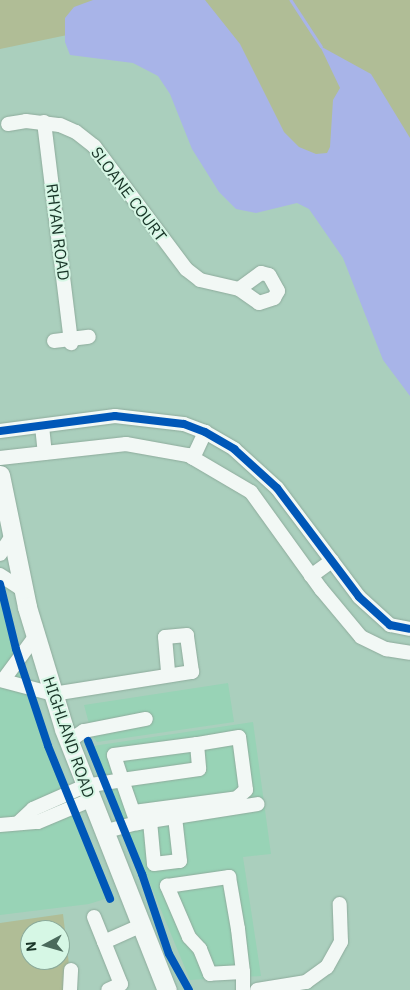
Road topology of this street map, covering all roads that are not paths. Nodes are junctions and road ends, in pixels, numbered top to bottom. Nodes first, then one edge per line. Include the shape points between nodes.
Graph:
1 (44, 122) junction
2 (3, 126) edge
3 (239, 289) dead end
4 (89, 337) dead end
5 (54, 341) dead end
6 (71, 341) junction
7 (42, 426) junction
8 (0, 432) edge
9 (205, 432) junction
10 (45, 453) junction
11 (0, 458) edge
12 (193, 458) junction
13 (0, 475) edge
14 (12, 536) junction
15 (0, 554) edge
16 (332, 560) junction
17 (0, 574) edge
18 (311, 576) junction
19 (23, 590) junction
20 (410, 629) edge
21 (35, 637) junction
22 (410, 653) edge
23 (168, 675) dead end
24 (2, 679) edge
25 (53, 694) junction
26 (146, 719) dead end
27 (68, 742) junction
28 (197, 744) junction
29 (122, 780) junction
30 (87, 793) junction
31 (258, 804) dead end
32 (175, 817) junction
33 (140, 819) junction
34 (0, 825) edge
35 (103, 832) junction
36 (340, 904) dead end
37 (94, 917) dead end
38 (140, 926) junction
39 (104, 942) junction
40 (71, 970) dead end
41 (243, 972) junction
42 (70, 990) edge
43 (108, 990) edge
44 (167, 990) edge
45 (243, 990) edge
46 (256, 990) edge

1 - 2 street, SLOANE COURT
1 - 3 street, SLOANE COURT via 76,132 94,146 186,268 200,280
1 - 6 street, RHYAN ROAD
4 - 6 street
5 - 6 street
7 - 8 street
7 - 9 street via 115,416 184,424
7 - 10 street
9 - 12 street
9 - 16 street via 234,449 277,488
10 - 11 street
10 - 12 street via 126,444
12 - 18 street via 251,492
13 - 14 highway, HIGHLAND ROAD
14 - 15 street
14 - 19 highway, HIGHLAND ROAD
16 - 18 street
16 - 20 street via 358,597 390,625
17 - 19 street
18 - 22 street via 361,637 386,649
19 - 21 highway, HIGHLAND ROAD
21 - 24 street
21 - 25 highway, HIGHLAND ROAD
23 - 25 street
24 - 25 street
25 - 27 highway, HIGHLAND ROAD
26 - 27 street via 84,731
27 - 30 highway, HIGHLAND ROAD
28 - 29 street via 199,769
28 - 29 street via 114,755
28 - 33 street via 238,738 246,790 237,798
29 - 30 street
29 - 33 street
30 - 34 street via 32,809 19,822
30 - 35 highway, HIGHLAND ROAD
31 - 32 street
32 - 33 street
32 - 33 street via 180,861 154,864
33 - 35 street
35 - 38 highway, HIGHLAND ROAD
36 - 46 street via 341,942 327,967 306,982
37 - 39 street
38 - 39 street
38 - 44 highway, HIGHLAND ROAD
39 - 43 street via 121,984
40 - 42 street
41 - 41 street via 229,877 167,886 189,937 200,949 210,974
41 - 45 street

